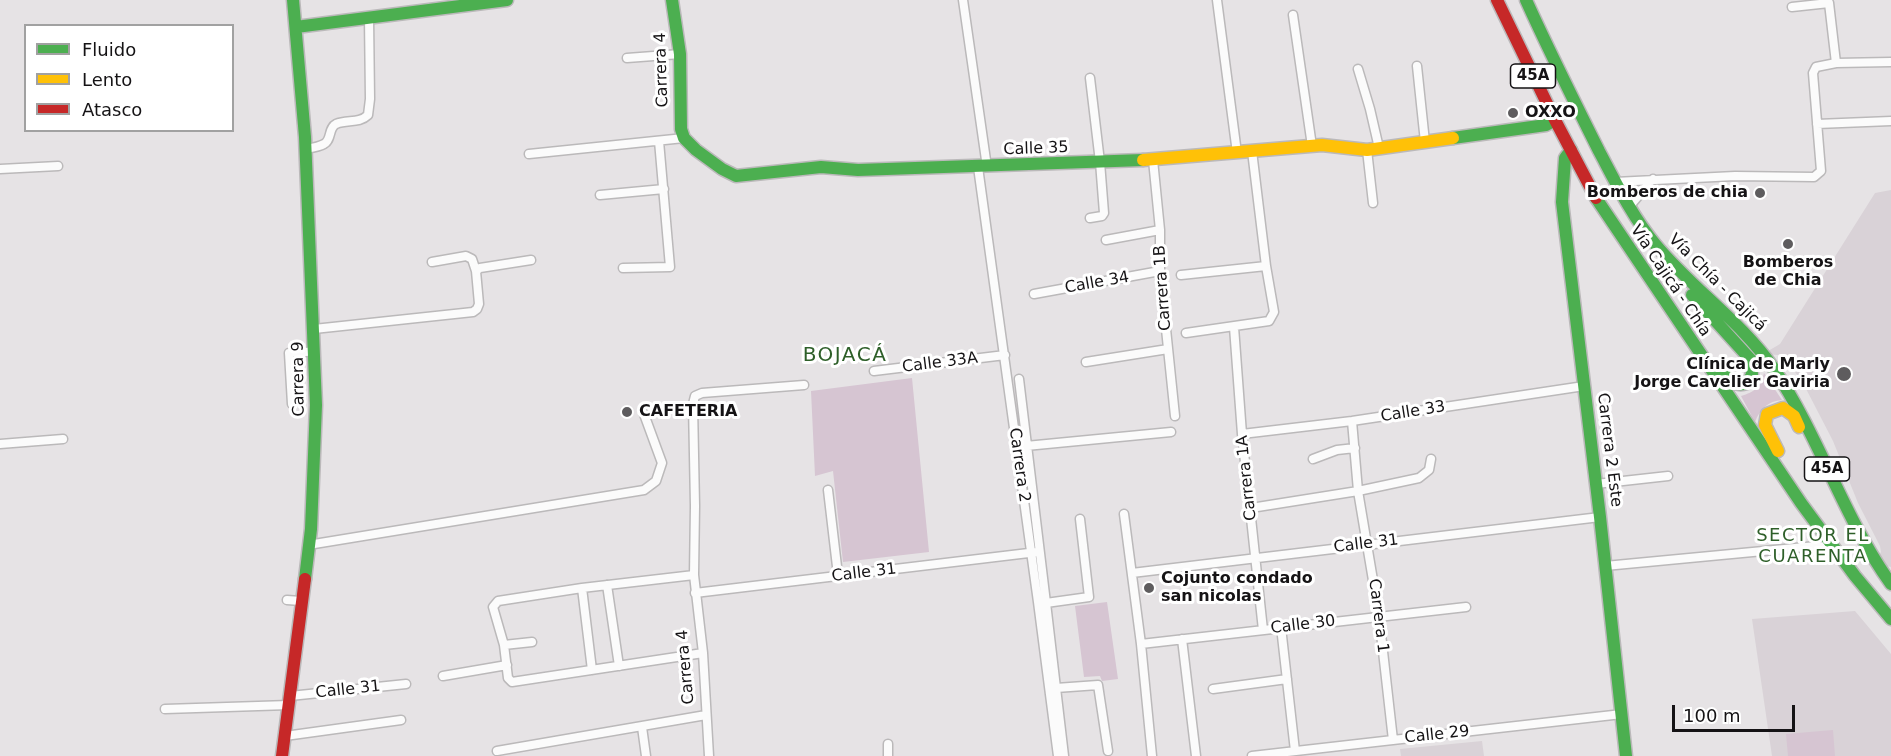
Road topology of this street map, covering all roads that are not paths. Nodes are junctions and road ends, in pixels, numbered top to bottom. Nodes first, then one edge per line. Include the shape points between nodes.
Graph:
1 (507, 0) edge
2 (672, 0) edge
3 (963, 0) edge
4 (1217, 0) edge
5 (1497, 0) edge
6 (1526, 0) edge
7 (296, 1) edge
8 (1792, 7) dead end
9 (1293, 15) dead end
10 (369, 18) junction
11 (296, 27) junction
12 (680, 54) junction
13 (627, 58) dead end
14 (1891, 62) edge
15 (1836, 63) junction
16 (1417, 66) dead end
17 (1358, 69) dead end
18 (1090, 78) dead end
19 (1555, 120) junction
20 (1891, 121) edge
21 (1817, 124) junction
22 (684, 138) junction
23 (659, 141) junction
24 (1425, 142) junction
25 (1312, 146) junction
26 (306, 149) junction
27 (1373, 149) junction
28 (1571, 150) junction
29 (1252, 151) junction
30 (1237, 153) junction
31 (529, 154) dead end
32 (1153, 160) junction
33 (1100, 162) junction
34 (58, 166) dead end
35 (982, 167) junction
36 (0, 169) edge
37 (1653, 179) junction
38 (1615, 182) junction
39 (664, 189) junction
40 (600, 195) dead end
41 (1373, 202) dead end
42 (1629, 207) junction
43 (1090, 218) dead end
44 (1160, 230) junction
45 (1106, 240) dead end
46 (531, 260) dead end
47 (432, 261) dead end
48 (1266, 266) junction
49 (623, 268) dead end
50 (1676, 268) junction
51 (476, 271) junction
52 (1160, 271) junction
53 (1181, 275) dead end
54 (1034, 294) dead end
55 (1234, 327) junction
56 (1682, 328) junction
57 (314, 329) junction
58 (1186, 333) dead end
59 (1168, 349) junction
60 (315, 351) junction
61 (1005, 355) junction
62 (1086, 362) dead end
63 (874, 371) dead end
64 (1018, 379) dead end
65 (804, 385) dead end
66 (1584, 386) junction
67 (292, 404) dead end
68 (644, 414) dead end
69 (1175, 416) dead end
70 (1352, 421) junction
71 (1171, 432) dead end
72 (1242, 434) junction
73 (63, 439) dead end
74 (0, 444) edge
75 (1026, 446) junction
76 (1355, 448) junction
77 (1313, 459) dead end
78 (1431, 459) dead end
79 (1823, 460) junction
80 (1668, 476) dead end
81 (1026, 483) junction
82 (1596, 483) junction
83 (828, 490) dead end
84 (1358, 491) junction
85 (1251, 508) junction
86 (1124, 514) dead end
87 (1600, 517) junction
88 (1080, 519) dead end
89 (1368, 544) junction
90 (308, 545) junction
91 (1833, 547) junction
92 (1036, 553) junction
93 (1256, 558) junction
94 (1605, 566) junction
95 (1132, 573) junction
96 (694, 575) junction
97 (838, 575) junction
98 (1855, 576) junction
99 (1891, 584) edge
100 (607, 585) junction
101 (582, 588) junction
102 (695, 593) junction
103 (287, 600) dead end
104 (301, 601) junction
105 (1042, 603) junction
106 (1466, 607) dead end
107 (1379, 616) junction
108 (1891, 619) edge
109 (1281, 627) junction
110 (1263, 630) junction
111 (1182, 639) junction
112 (532, 642) dead end
113 (1141, 644) junction
114 (504, 645) junction
115 (703, 653) junction
116 (507, 665) junction
117 (619, 666) junction
118 (592, 670) junction
119 (443, 676) dead end
120 (1287, 679) junction
121 (406, 684) dead end
122 (1056, 688) junction
123 (1213, 689) dead end
124 (290, 701) junction
125 (165, 709) dead end
126 (1622, 714) junction
127 (706, 715) junction
128 (401, 720) dead end
129 (642, 727) junction
130 (285, 736) junction
131 (1393, 740) junction
132 (888, 744) dead end
133 (497, 751) dead end
134 (1108, 751) dead end
135 (1295, 751) junction
136 (282, 756) edge
137 (646, 756) edge
138 (709, 756) edge
139 (888, 756) edge
140 (1058, 756) edge
141 (1064, 756) edge
142 (1152, 756) edge
143 (1196, 756) edge
144 (1252, 756) edge
145 (1626, 756) edge

1 - 10 main road
2 - 12 main road, Carrera 4
3 - 35 street, Carrera 2
4 - 30 street
5 - 19 main road, Vía Cajicá - Chía / 45A
6 - 38 main road, Vía Chía - Cajicá / 45A
7 - 11 main road, Carrera 9
8 - 15 street via 1829,3
9 - 25 street
10 - 11 main road
10 - 26 street via 368,115 362,120 336,124 329,141
11 - 26 main road, Carrera 9
12 - 13 street
12 - 22 main road, Carrera 4 via 680,120
14 - 15 street
15 - 21 street via 1816,67 1813,73
16 - 24 street
17 - 27 street via 1370,109
18 - 33 street
19 - 24 main road, Calle 35 via 1532,128
19 - 28 main road, Vía Cajicá - Chía / 45A
20 - 21 street
21 - 37 street via 1821,171 1814,177
22 - 23 street
22 - 35 main road, Calle 35 via 708,160 736,176 821,167
23 - 31 street
23 - 39 street
24 - 27 main road, Calle 35
25 - 27 main road, Calle 35
25 - 29 main road, Calle 35
26 - 57 main road, Carrera 9
27 - 41 street
28 - 56 main road, Vía Cajicá - Chía / 45A via 1598,202
28 - 66 main road, Carrera 2 Este via 1565,158 1562,202
29 - 30 main road, Calle 35
29 - 48 street
30 - 32 main road, Calle 35
32 - 33 main road, Calle 35
32 - 44 street, Carrera 1B
33 - 35 main road, Calle 35
33 - 43 street via 1103,215
34 - 36 street
35 - 61 street, Carrera 2
37 - 38 street
37 - 42 street
38 - 42 main road, Vía Chía - Cajicá / 45A
39 - 40 street
39 - 49 street via 670,267
42 - 50 main road, Vía Chía - Cajicá / 45A
44 - 45 street
44 - 52 street, Carrera 1B
46 - 51 street
47 - 51 street via 465,256 472,259
48 - 53 street
48 - 55 street via 1272,318
50 - 56 main road via 1687,290 1751,360 1752,377 1740,384 1732,382 1697,336
50 - 79 main road, Vía Chía - Cajicá / 45A via 1763,354 1799,408
51 - 57 street via 479,304 473,312
52 - 54 street, Calle 34
52 - 59 street, Carrera 1B
55 - 58 street
55 - 72 street, Carrera 1A
56 - 91 main road, Vía Cajicá - Chía / 45A
57 - 60 main road, Carrera 9
59 - 62 street
59 - 69 street, Carrera 1B
60 - 67 street via 292,353
60 - 90 main road, Carrera 9 via 316,430
61 - 63 street, Calle 33A
61 - 81 street, Carrera 2
64 - 75 street
65 - 96 street, Carrera 4 via 695,396
66 - 70 street, Calle 33
66 - 82 main road, Carrera 2 Este
68 - 90 street via 662,463 656,481 644,490
70 - 72 street, Calle 33
70 - 76 street, Carrera 1
71 - 75 street
72 - 85 street, Carrera 1A
73 - 74 street
75 - 81 street
76 - 77 street
76 - 84 street, Carrera 1
78 - 84 street via 1429,470 1419,478
79 - 98 main road via 1811,449 1790,412 1783,408 1765,418 1767,435 1850,555
79 - 99 main road, Vía Chía - Cajicá / 45A via 1854,530
80 - 82 street
81 - 92 street, Carrera 2
82 - 87 main road, Carrera 2 Este
83 - 97 street
84 - 85 street
84 - 89 street, Carrera 1
85 - 93 street, Carrera 1A
86 - 95 street
87 - 89 street, Calle 31
87 - 94 main road, Carrera 2 Este
88 - 105 street via 1089,597
89 - 93 street, Calle 31
89 - 107 street, Carrera 1
90 - 104 main road, Carrera 9
91 - 94 street
91 - 98 main road, Vía Cajicá - Chía / 45A
92 - 97 street, Calle 31
92 - 105 street, Carrera 2
93 - 95 street, Calle 31
93 - 110 street, Carrera 1A
94 - 126 main road, Carrera 2 Este
95 - 113 street
96 - 100 street
96 - 102 street, Carrera 4
97 - 102 street, Calle 31
98 - 108 main road, Vía Cajicá - Chía / 45A
100 - 101 street
100 - 117 street
101 - 114 street via 498,601 493,607
101 - 118 street
102 - 115 street, Carrera 4
103 - 104 street
104 - 124 main road, Carrera 9
105 - 122 street
105 - 140 street via 1042,642
106 - 107 street, Calle 30
107 - 109 street, Calle 30
107 - 131 street, Carrera 1
109 - 110 street, Calle 30
109 - 120 street
110 - 111 street, Calle 30
111 - 113 street, Calle 30
111 - 143 street
112 - 114 street
113 - 142 street
114 - 116 street
115 - 117 street
115 - 127 street, Carrera 4
116 - 118 street via 511,682
116 - 119 street
117 - 118 street
120 - 123 street
120 - 135 street
121 - 124 street, Calle 31
122 - 134 street via 1098,685
122 - 141 street
124 - 125 street, Calle 31
124 - 130 main road, Carrera 9
126 - 131 street, Calle 29
126 - 145 main road, Carrera 2 Este
127 - 129 street
127 - 138 street, Carrera 4
128 - 130 street
129 - 133 street
129 - 137 street
130 - 136 main road, Carrera 9
131 - 135 street, Calle 29
132 - 139 street
135 - 144 street, Calle 29

